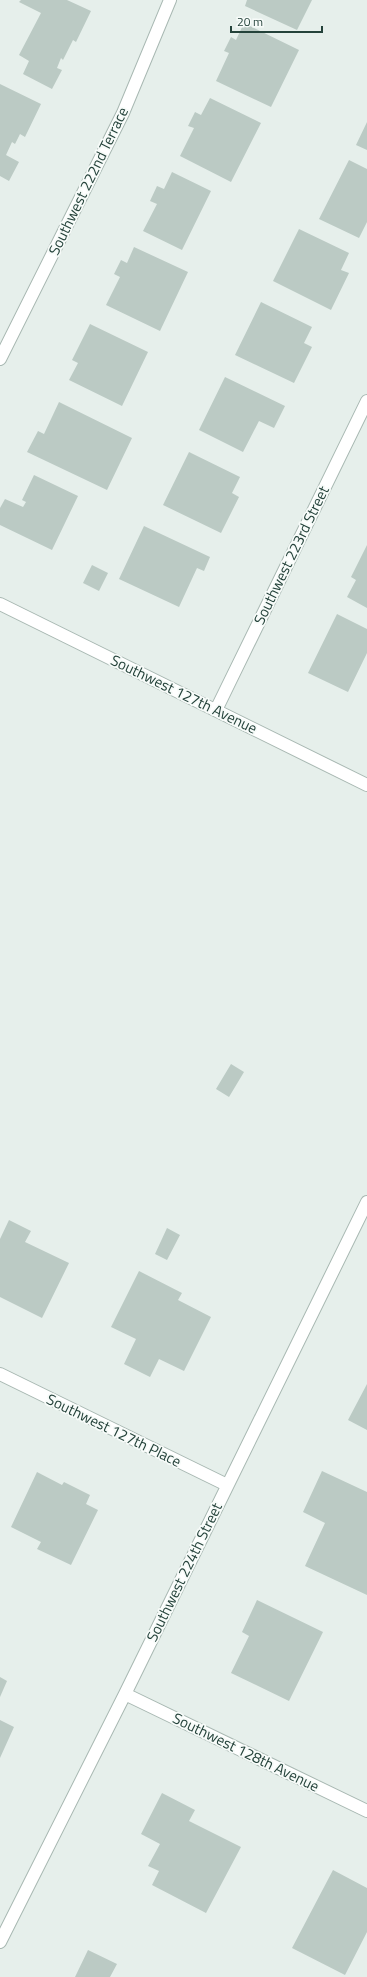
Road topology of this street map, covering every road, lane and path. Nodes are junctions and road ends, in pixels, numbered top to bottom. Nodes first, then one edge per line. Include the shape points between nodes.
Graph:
1 (170, 0) edge
2 (0, 359) edge
3 (367, 401) edge
4 (0, 604) edge
5 (216, 710) junction
6 (367, 785) edge
7 (367, 1202) edge
8 (0, 1374) edge
9 (227, 1484) junction
10 (125, 1694) junction
11 (367, 1811) edge
12 (0, 1942) edge

1 - 2 street, Southwest 222nd Terrace via 123,113
3 - 5 street, Southwest 223rd Street
4 - 5 street, Southwest 127th Avenue
5 - 6 street, Southwest 127th Avenue
7 - 9 street, Southwest 224th Street
8 - 9 street, Southwest 127th Place
9 - 10 street, Southwest 224th Street
10 - 11 street, Southwest 128th Avenue
10 - 12 street, Southwest 224th Street

